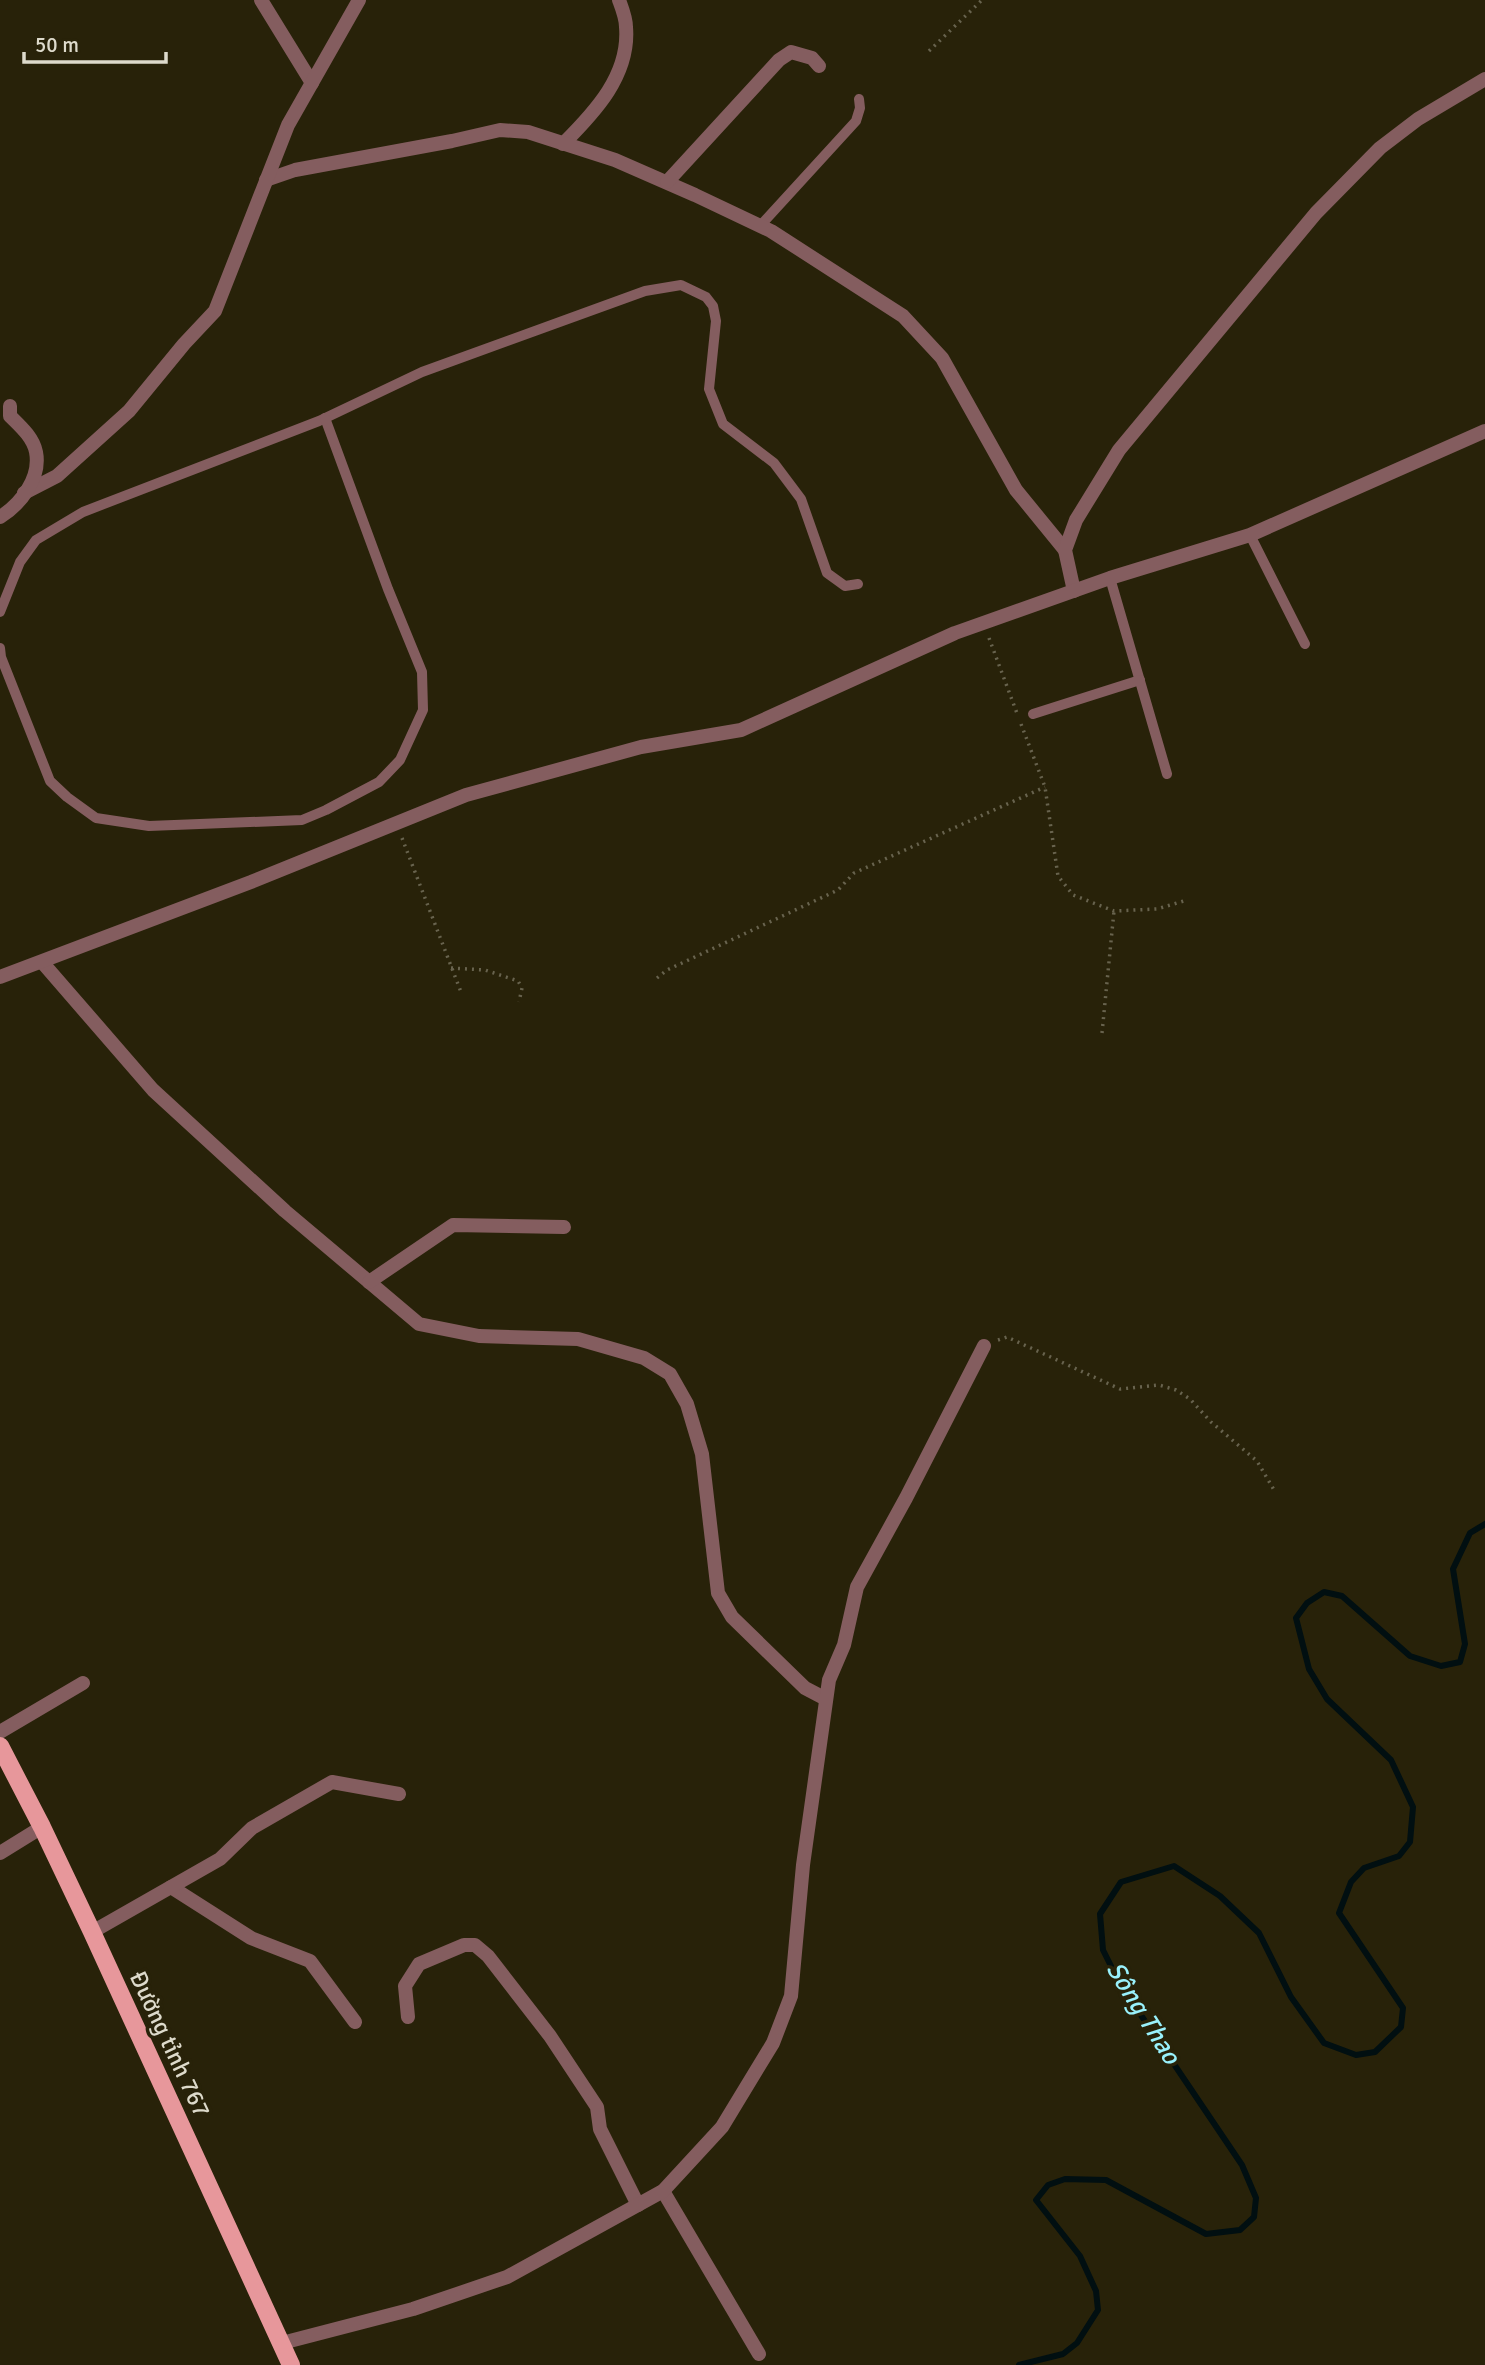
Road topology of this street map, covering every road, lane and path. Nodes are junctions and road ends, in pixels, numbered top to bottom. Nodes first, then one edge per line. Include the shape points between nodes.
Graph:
1 (261, 0) edge
2 (359, 0) edge
3 (620, 0) edge
4 (982, 0) edge
5 (929, 51) dead end
6 (819, 66) dead end
7 (1485, 79) edge
8 (312, 83) junction
9 (859, 99) dead end
10 (563, 144) junction
11 (266, 180) junction
12 (667, 182) junction
13 (760, 226) junction
14 (10, 406) dead end
15 (325, 418) junction
16 (1485, 431) edge
17 (24, 494) junction
18 (0, 517) edge
19 (1250, 535) junction
20 (1065, 550) junction
21 (1110, 578) junction
22 (858, 584) dead end
23 (1074, 591) junction
24 (0, 612) edge
25 (984, 623) junction
26 (1305, 644) dead end
27 (0, 648) edge
28 (0, 657) edge
29 (1140, 680) junction
30 (1032, 714) dead end
31 (1167, 774) dead end
32 (1045, 787) junction
33 (396, 823) junction
34 (1187, 900) dead end
35 (1114, 911) junction
36 (42, 962) junction
37 (451, 968) junction
38 (0, 977) edge
39 (657, 978) dead end
40 (461, 992) dead end
41 (519, 1002) dead end
42 (1102, 1033) dead end
43 (564, 1227) dead end
44 (369, 1282) junction
45 (984, 1346) joint
46 (1274, 1490) dead end
47 (83, 1683) dead end
48 (826, 1699) junction
49 (0, 1732) edge
50 (0, 1746) edge
51 (399, 1794) dead end
52 (42, 1827) junction
53 (0, 1853) edge
54 (171, 1887) junction
55 (92, 1932) junction
56 (408, 2017) dead end
57 (355, 2022) dead end
58 (663, 2191) junction
59 (638, 2205) junction
60 (282, 2343) junction
61 (759, 2354) dead end
62 (291, 2365) edge

1 - 8 street
2 - 8 street
3 - 10 street via 626,26 616,80 593,114
4 - 5 path
6 - 12 street via 812,58 791,52 779,60
7 - 20 street via 1380,148 1316,213 1119,450 1076,520
8 - 11 street via 288,125
9 - 13 lane via 856,121
10 - 11 street via 528,132 500,130 295,170
10 - 12 street
11 - 17 street via 215,312 129,411 57,476
12 - 13 street
13 - 20 street via 903,316 942,358 1016,490
14 - 17 street via 10,416 26,431 36,451 35,477
15 - 22 lane via 422,372 645,291 681,285 706,297 713,306 716,321 709,389 723,424 775,463 801,499 827,573 845,586
15 - 24 lane via 83,512 36,540 20,562
15 - 28 lane via 422,672 423,710 400,760 379,782 302,820 149,826 96,818 50,781
16 - 19 street
17 - 18 street
19 - 21 street
19 - 26 lane
20 - 23 street
21 - 23 street
21 - 29 lane
23 - 25 street
25 - 32 path
25 - 33 street via 741,730 641,747 466,795
27 - 28 lane
29 - 30 lane
29 - 31 lane
32 - 35 path via 1058,876 1073,895
32 - 39 path via 855,873 838,890
33 - 36 street
33 - 37 path
34 - 35 path via 1157,909
35 - 42 path
36 - 38 street
36 - 44 street via 153,1090
37 - 40 path
37 - 41 path via 485,970 518,981 522,988
43 - 44 street via 453,1225
44 - 48 street via 419,1324 479,1336 578,1339 644,1357 670,1374 687,1404 702,1454 718,1593 732,1617 805,1688
45 - 46 path via 1007,1337 1120,1389 1159,1385 1176,1390 1257,1461
45 - 48 street via 857,1587
47 - 49 street
48 - 58 street via 791,1996 773,2043 722,2127
50 - 52 main road, Đường tỉnh 767
51 - 54 street via 331,1782 252,1828 220,1859
52 - 53 street
52 - 55 main road, Đường tỉnh 767
54 - 55 street
54 - 57 street via 251,1938 310,1961
55 - 60 main road, Đường tỉnh 767
56 - 59 street via 405,1986 419,1964 464,1945 475,1945 550,2036 597,2107 600,2129
58 - 59 street
58 - 61 street
59 - 60 street via 507,2277 413,2309
60 - 62 main road, Đường tỉnh 767

